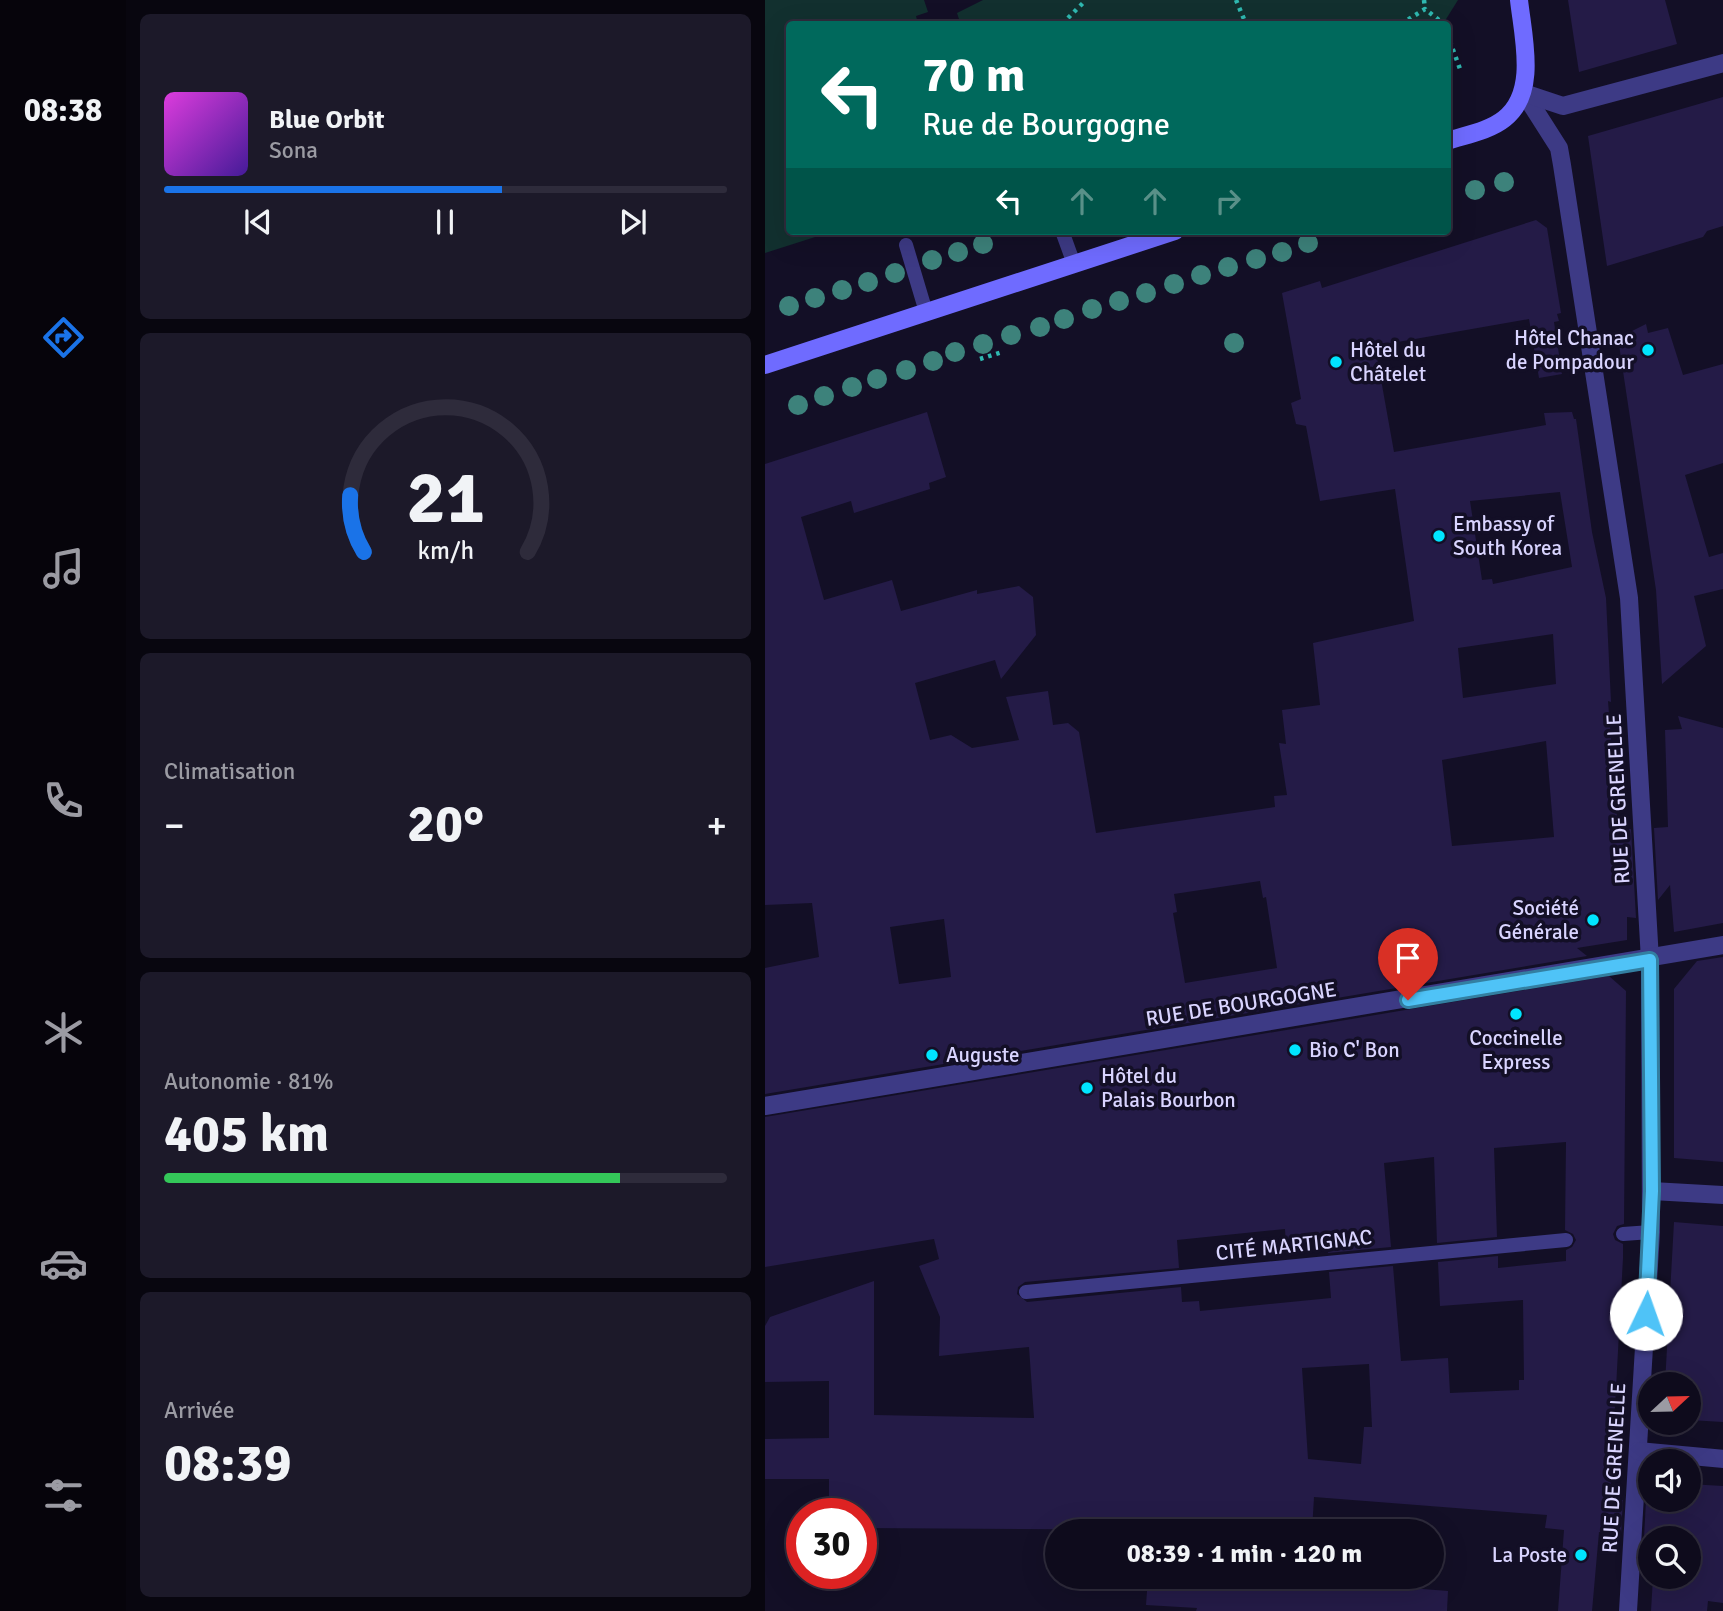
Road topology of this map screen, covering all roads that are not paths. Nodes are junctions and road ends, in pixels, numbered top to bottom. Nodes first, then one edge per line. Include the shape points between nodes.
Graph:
1 (1519, 0) edge
2 (1723, 63) edge
3 (1524, 93) junction
4 (1451, 139) edge
5 (1063, 235) edge
6 (1163, 235) edge
7 (906, 245) dead end
8 (1074, 264) junction
9 (926, 312) junction
10 (765, 365) edge
11 (1723, 945) edge
12 (1650, 960) junction
13 (765, 1106) edge
14 (1652, 1191) junction
15 (1723, 1195) edge
16 (1651, 1231) junction
17 (1623, 1234) dead end
18 (1566, 1240) dead end
19 (1026, 1292) dead end
20 (1638, 1449) edge
21 (1638, 1451) edge
22 (1701, 1457) edge
23 (1723, 1459) edge
24 (1628, 1611) edge

1 - 3 main road
2 - 3 street via 1563,106
3 - 4 main road via 1505,119
3 - 12 street, RUE DE GRENELLE via 1559,148 1629,598
5 - 8 lane
6 - 8 main road
7 - 9 lane
8 - 9 main road
9 - 10 main road
11 - 12 street, RUE DE BOURGOGNE
12 - 13 street, RUE DE BOURGOGNE
12 - 14 street, RUE DE GRENELLE
14 - 15 street
14 - 16 street, RUE DE GRENELLE
16 - 17 lane
16 - 20 street, RUE DE GRENELLE
18 - 19 lane, CITÉ MARTIGNAC
21 - 24 street, RUE DE GRENELLE
22 - 23 street

